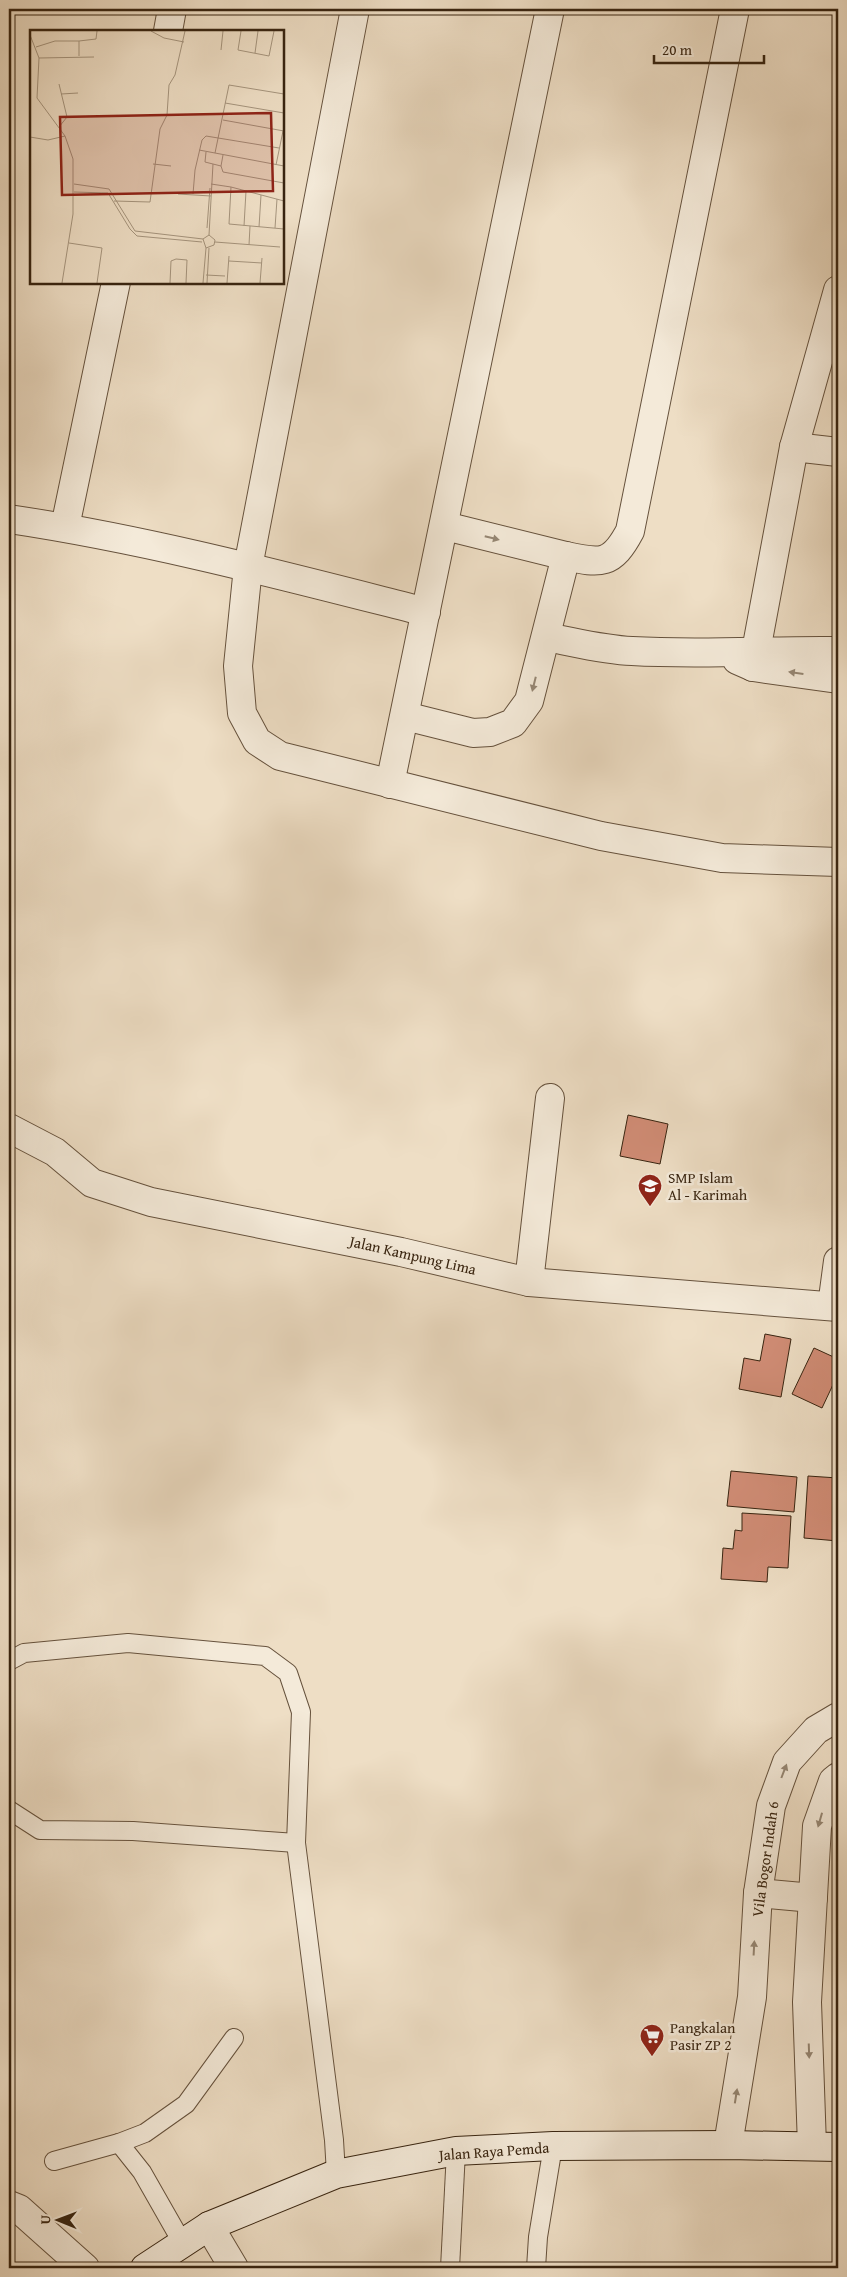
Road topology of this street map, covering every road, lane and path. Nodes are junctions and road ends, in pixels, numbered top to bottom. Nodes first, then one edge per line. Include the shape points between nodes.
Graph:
1 (172, 9) edge
2 (355, 9) edge
3 (550, 9) edge
4 (734, 9) edge
5 (168, 30) edge
6 (116, 284) edge
7 (838, 290) edge
8 (794, 447) junction
9 (838, 452) edge
10 (9, 519) edge
11 (445, 526) junction
12 (65, 527) junction
13 (566, 556) junction
14 (248, 567) junction
15 (426, 612) junction
16 (546, 637) junction
17 (838, 650) edge
18 (754, 659) junction
19 (838, 679) edge
20 (405, 716) junction
21 (390, 784) junction
22 (838, 862) edge
23 (550, 1098) dead end
24 (9, 1128) edge
25 (838, 1261) edge
26 (529, 1282) junction
27 (835, 1306) edge
28 (9, 1661) edge
29 (838, 1717) edge
30 (838, 1777) edge
31 (9, 1810) edge
32 (296, 1843) junction
33 (758, 1892) junction
34 (813, 1898) junction
35 (234, 2038) dead end
36 (119, 2143) junction
37 (728, 2145) junction
38 (553, 2146) junction
39 (825, 2147) edge
40 (456, 2151) junction
41 (54, 2161) dead end
42 (336, 2174) junction
43 (9, 2205) edge
44 (209, 2226) junction
45 (183, 2244) junction
46 (85, 2268) edge
47 (145, 2268) edge
48 (234, 2268) edge
49 (450, 2268) edge
50 (536, 2268) edge

1 - 5 street
2 - 14 street
3 - 11 street
4 - 13 street via 630,531 621,548 608,560 591,561
6 - 12 street
7 - 8 street
8 - 9 street
8 - 18 street
10 - 12 street
11 -> 13 street
11 - 15 street
12 - 14 street
13 - 16 street
14 - 15 street
14 - 21 street via 238,666 242,713 257,741 280,756
15 - 20 street
16 - 18 street via 631,651 722,654
16 -> 20 street via 530,701 513,723 490,732 473,732
17 - 18 street
19 -> 18 street
20 - 21 street
21 - 22 street via 601,836 712,856
23 - 26 street
24 - 26 street, Jalan Kampung Lima via 55,1152 92,1183 151,1202 401,1252
25 - 27 street
26 - 27 street, Jalan Kampung Lima
28 - 32 lane via 24,1653 128,1644 265,1656 288,1673 301,1712
33 -> 29 street, Vila Bogor Indah 6 via 771,1806 787,1762 816,1730
30 -> 34 street via 833,1781 818,1826
31 - 32 lane via 40,1830 133,1831
32 - 42 lane
33 - 34 street
37 -> 33 street, Vila Bogor Indah 6 via 752,1997
34 -> 39 street via 807,2002
35 - 36 lane via 186,2104 145,2133
36 - 41 lane
36 - 45 lane via 142,2172
37 - 38 street, Jalan Raya Pemda
37 - 39 street, Jalan Raya Pemda
38 - 40 street, Jalan Raya Pemda
38 - 50 lane
40 - 42 street, Jalan Raya Pemda
40 - 49 lane
42 - 44 street, Jalan Raya Pemda
43 - 46 street via 19,2209
44 - 45 street, Jalan Raya Pemda
44 - 48 street
45 - 47 street, Jalan Raya Pemda

